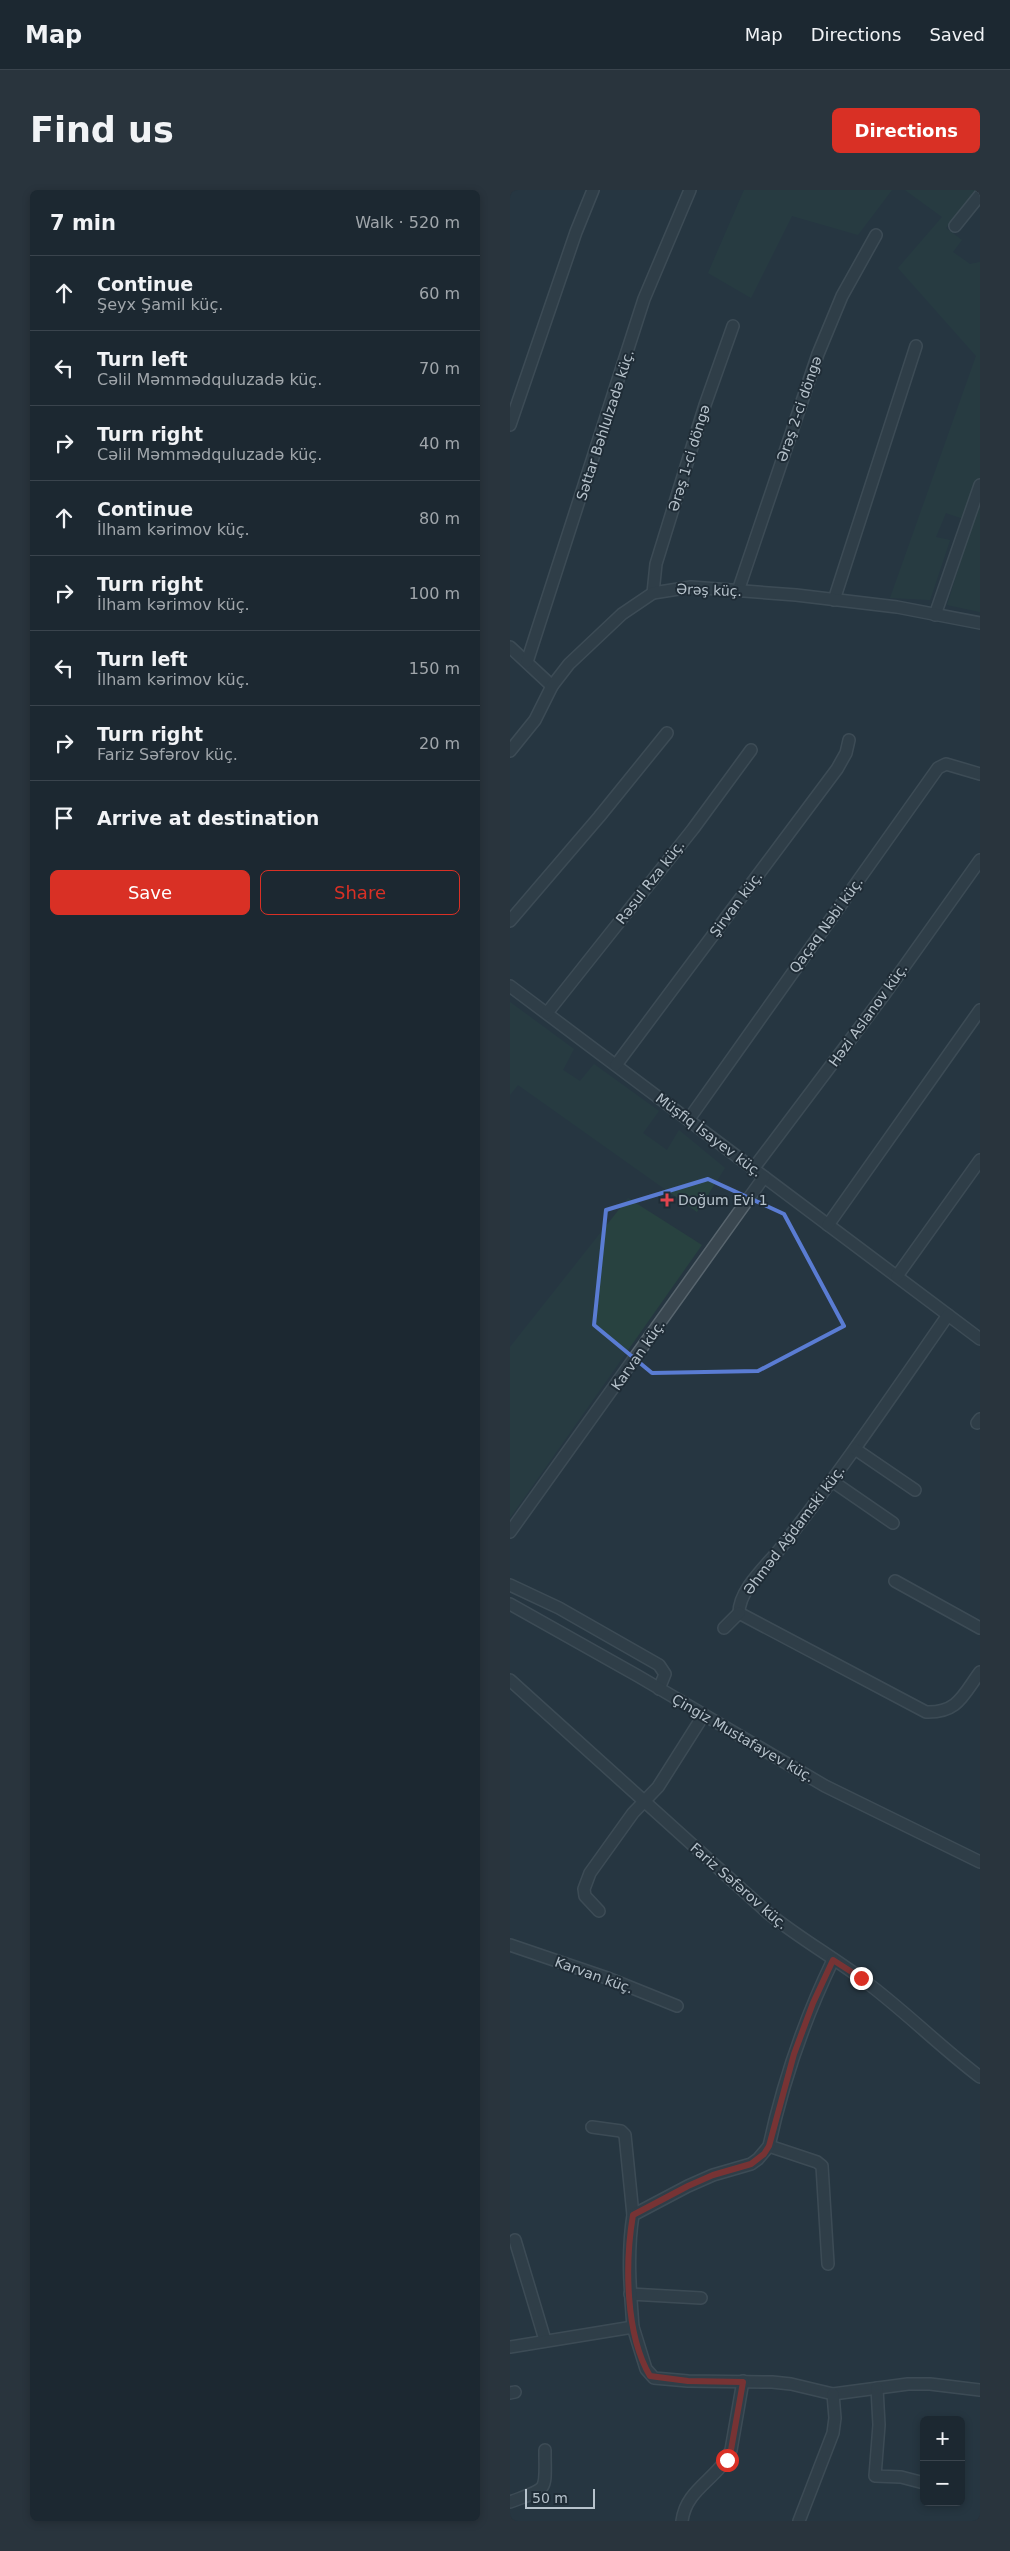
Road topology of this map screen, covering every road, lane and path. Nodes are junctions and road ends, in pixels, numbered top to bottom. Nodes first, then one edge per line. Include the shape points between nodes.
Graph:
1 (593, 190) edge
2 (690, 190) edge
3 (980, 195) edge
4 (955, 226) dead end
5 (876, 234) dead end
6 (733, 326) dead end
7 (916, 346) dead end
8 (510, 424) edge
9 (980, 485) edge
10 (738, 591) junction
11 (653, 593) junction
12 (834, 600) junction
13 (935, 614) junction
14 (980, 623) edge
15 (510, 647) edge
16 (527, 662) junction
17 (552, 686) junction
18 (667, 733) dead end
19 (849, 740) dead end
20 (751, 750) dead end
21 (510, 751) edge
22 (980, 774) edge
23 (980, 860) edge
24 (510, 921) edge
25 (510, 986) edge
26 (980, 1010) edge
27 (547, 1013) junction
28 (616, 1065) junction
29 (688, 1119) junction
30 (980, 1160) edge
31 (753, 1169) junction
32 (764, 1177) junction
33 (828, 1225) junction
34 (896, 1276) junction
35 (948, 1315) junction
36 (980, 1339) edge
37 (855, 1449) junction
38 (832, 1481) junction
39 (915, 1490) dead end
40 (893, 1523) dead end
41 (510, 1532) edge
42 (895, 1581) dead end
43 (510, 1585) edge
44 (510, 1604) edge
45 (739, 1613) junction
46 (724, 1628) dead end
47 (980, 1628) edge
48 (980, 1672) edge
49 (510, 1680) edge
50 (659, 1689) junction
51 (703, 1716) junction
52 (644, 1802) junction
53 (980, 1862) edge
54 (599, 1911) dead end
55 (510, 1945) edge
56 (833, 1960) junction
57 (677, 2006) dead end
58 (980, 2077) edge
59 (592, 2127) dead end
60 (769, 2146) junction
61 (633, 2215) junction
62 (515, 2240) dead end
63 (828, 2264) dead end
64 (630, 2294) junction
65 (701, 2298) dead end
66 (633, 2328) junction
67 (545, 2340) junction
68 (510, 2347) edge
69 (743, 2382) junction
70 (877, 2388) junction
71 (980, 2390) edge
72 (833, 2394) junction
73 (545, 2450) dead end
74 (920, 2482) edge
75 (510, 2502) edge
76 (682, 2521) edge
77 (799, 2521) edge

1 - 8 street
2 - 16 street, Səttar Bəhlulzadə küç. via 644,299
3 - 4 street
5 - 10 street, Ərəş 2-ci döngə via 842,296 818,354
6 - 11 street, Ərəş 1-ci döngə via 656,564
7 - 12 street
9 - 13 street
10 - 11 street, Ərəş küç. via 691,587
10 - 12 street, Ərəş küç.
11 - 17 street, Ərəş küç. via 622,614 569,664
12 - 13 street, Ərəş küç.
13 - 14 street, Ərəş küç.
15 - 16 street
16 - 17 street
17 - 21 street, Ərəş küç. via 541,711
18 - 24 street
19 - 28 street, Şirvan küç. via 837,770
20 - 27 street, Rəsul Rza küç.
22 - 29 street, Qaçaq Nəbi küç. via 946,764 938,768
23 - 31 street, Həzi Aslanov küç. via 884,995
25 - 27 street, Müşfiq İsayev küç.
26 - 33 street
27 - 28 street, Müşfiq İsayev küç.
28 - 29 street, Müşfiq İsayev küç.
29 - 31 street, Müşfiq İsayev küç.
30 - 34 street
31 - 32 street, Müşfiq İsayev küç.
32 - 33 street, Müşfiq İsayev küç.
32 - 41 street, Karvan küç.
33 - 34 street, Müşfiq İsayev küç.
34 - 35 street, Müşfiq İsayev küç.
35 - 36 street, Müşfiq İsayev küç.
35 - 37 street, Əhməd Ağdamski küç.
37 - 38 street, Əhməd Ağdamski küç.
37 - 39 street
38 - 40 street
38 - 45 street, Əhməd Ağdamski küç. via 753,1582 739,1604
42 - 47 street
43 - 50 street via 559,1608 659,1665 665,1674
44 - 50 street, Çingiz Mustafayev küç.
45 - 46 street
45 - 48 street, Əhməd Ağdamski küç. via 926,1712 942,1712 954,1706
49 - 52 street, Fariz Səfərov küç.
50 - 51 street, Çingiz Mustafayev küç.
51 - 52 street via 658,1787
51 - 53 street, Çingiz Mustafayev küç. via 825,1786
52 - 54 street via 590,1873 585,1896
52 - 56 street, Fariz Səfərov küç. via 768,1913
55 - 57 street, Karvan küç.
56 - 58 street, Fariz Səfərov küç. via 876,1990
56 - 60 street via 794,2054
59 - 61 street via 621,2131 625,2135
60 - 61 street via 751,2164 696,2182
60 - 63 street via 822,2166
61 - 64 street via 629,2240
62 - 67 street
64 - 65 street
64 - 66 street
66 - 67 street
66 - 69 street via 646,2368 654,2378
67 - 68 street
69 - 72 street via 791,2384
69 - 76 street via 727,2460 687,2500
70 - 71 street via 930,2384
70 - 72 street
70 - 74 street via 879,2425 875,2476
72 - 77 street via 833,2433
73 - 75 street via 545,2485 542,2490

